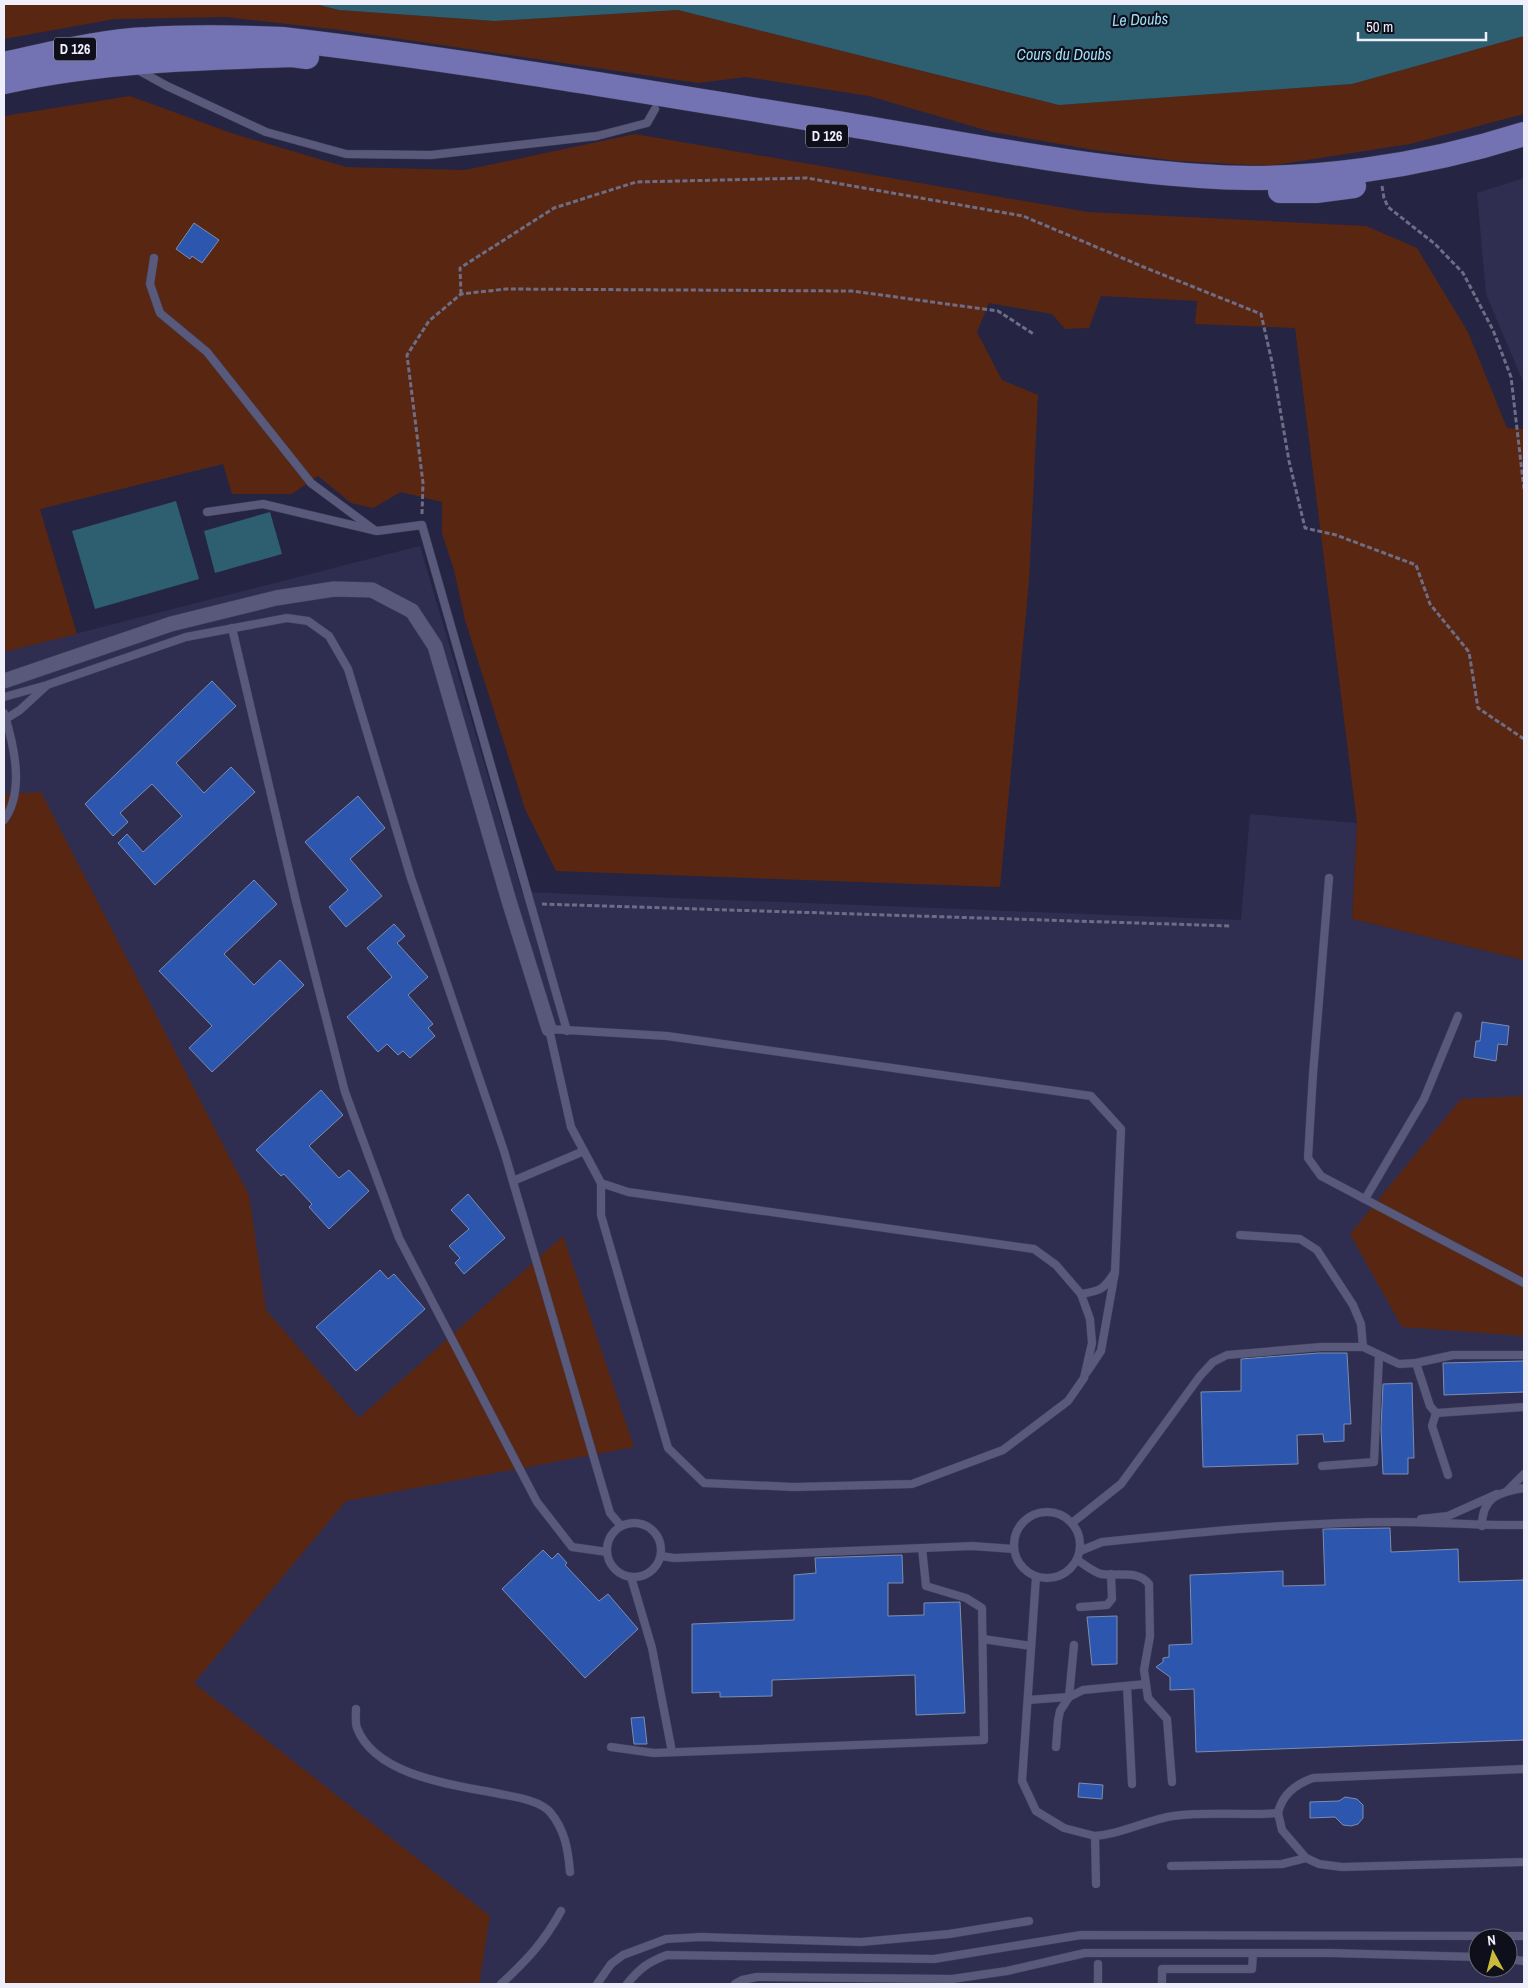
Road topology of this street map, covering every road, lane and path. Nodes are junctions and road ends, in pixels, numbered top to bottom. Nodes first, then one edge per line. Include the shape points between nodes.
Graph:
1 (4, 64) edge
2 (128, 64) junction
3 (4, 82) edge
4 (655, 109) junction
5 (1524, 134) edge
6 (1524, 150) edge
7 (1382, 182) junction
8 (154, 258) dead end
9 (461, 294) junction
10 (1035, 335) dead end
11 (1524, 489) edge
12 (207, 512) dead end
13 (422, 525) junction
14 (377, 532) junction
15 (232, 628) junction
16 (4, 681) edge
17 (47, 685) junction
18 (4, 697) edge
19 (4, 718) edge
20 (1524, 739) edge
21 (4, 820) edge
22 (1329, 878) dead end
23 (532, 904) junction
24 (1231, 926) dead end
25 (1458, 1016) dead end
26 (549, 1029) junction
27 (567, 1030) junction
28 (584, 1151) junction
29 (513, 1181) junction
30 (601, 1183) junction
31 (1365, 1199) junction
32 (1240, 1235) dead end
33 (1115, 1272) junction
34 (1524, 1283) edge
35 (1081, 1294) junction
36 (1363, 1347) junction
37 (1524, 1355) edge
38 (1379, 1356) junction
39 (1416, 1363) junction
40 (1084, 1378) junction
41 (1524, 1407) edge
42 (1436, 1413) junction
43 (1322, 1466) dead end
44 (1524, 1474) edge
45 (1448, 1476) dead end
46 (1524, 1488) edge
47 (1508, 1490) junction
48 (1496, 1494) junction
49 (1400, 1522) junction
50 (1072, 1523) junction
51 (1524, 1525) edge
52 (621, 1526) junction
53 (1482, 1526) junction
54 (922, 1548) junction
55 (1014, 1549) junction
56 (1080, 1551) junction
57 (606, 1552) junction
58 (661, 1556) junction
59 (1076, 1560) junction
60 (1111, 1574) junction
61 (1036, 1576) junction
62 (632, 1578) junction
63 (1080, 1607) dead end
64 (982, 1639) junction
65 (1074, 1645) dead end
66 (1031, 1646) junction
67 (1146, 1684) junction
68 (1127, 1686) junction
69 (1069, 1698) junction
70 (1028, 1700) junction
71 (356, 1709) dead end
72 (612, 1747) dead end
73 (1056, 1747) dead end
74 (672, 1752) junction
75 (1524, 1770) edge
76 (1172, 1782) dead end
77 (1132, 1784) dead end
78 (1278, 1812) junction
79 (1095, 1836) junction
80 (1306, 1858) junction
81 (1524, 1862) edge
82 (1171, 1866) dead end
83 (570, 1872) dead end
84 (1096, 1884) dead end
85 (561, 1911) dead end
86 (1029, 1921) dead end
87 (1524, 1936) edge
88 (1253, 1953) junction
89 (1468, 1957) edge
90 (1098, 1964) dead end
91 (952, 1982) edge
92 (501, 1984) edge
93 (597, 1984) edge
94 (627, 1984) edge
95 (735, 1984) edge
96 (1098, 1984) edge
97 (1162, 1984) edge

1 - 5 main road, D 126 via 84,47 146,39 282,39 638,91 1076,162 1201,176 1283,177 1393,166 1487,146
2 - 3 main road, D 126 via 53,71
2 - 4 main road, D 126 via 191,58 292,55
2 - 4 lane via 266,132 346,154 432,155 597,136 647,123
4 - 7 main road, D 126 via 1102,179 1229,192 1316,191
6 - 7 main road, D 126 via 1451,170
7 - 11 path via 1388,207 1435,244 1463,273 1493,330 1511,377
8 - 14 lane via 150,284 160,313 207,352 311,483
9 - 10 path via 506,289 852,291 998,311
9 - 13 path via 429,321 407,355 423,483
9 - 20 path via 460,268 554,208 636,182 807,178 1023,216 1261,314 1305,528 1336,535 1416,565 1430,604 1469,652 1478,708
12 - 14 lane via 263,504
13 - 14 lane
13 - 23 lane
15 - 17 lane via 186,637
15 - 29 lane via 287,618 308,621 328,636 348,669 411,878
15 - 57 lane via 345,1092 399,1238 538,1502 572,1548
16 - 26 street via 171,624 276,598 334,588 372,590 412,610 435,646
17 - 18 lane
17 - 19 lane via 20,710
19 - 21 lane via 16,778 12,808
22 - 31 lane via 1308,1158 1321,1176
23 - 24 path
23 - 27 lane
25 - 31 lane via 1424,1099
26 - 27 lane
26 - 28 lane via 571,1128
27 - 33 lane via 666,1036 1091,1096 1121,1129
28 - 29 lane
28 - 30 lane
29 - 52 lane via 610,1513
30 - 35 lane via 628,1192 1034,1249 1056,1264
30 - 40 lane via 601,1216 668,1448 704,1483 794,1487 912,1484 1003,1450 1068,1401
31 - 34 lane
32 - 36 lane via 1300,1239 1316,1250 1353,1305 1361,1324
33 - 35 lane via 1098,1292
33 - 40 lane via 1101,1351
35 - 40 lane via 1090,1319 1092,1343
36 - 38 lane
36 - 50 lane via 1227,1355 1213,1362 1121,1484
37 - 39 lane via 1453,1355
38 - 39 lane via 1399,1364
38 - 43 lane via 1374,1462
39 - 42 lane via 1430,1406
41 - 42 lane
42 - 45 lane via 1432,1426
44 - 47 lane
46 - 47 lane
47 - 48 lane
48 - 49 lane via 1448,1516
48 - 53 lane via 1482,1516
49 - 53 lane
49 - 56 lane via 1265,1526 1102,1542
50 - 55 lane via 1054,1513 1033,1515 1018,1529
50 - 56 lane
51 - 53 lane
52 - 57 lane via 610,1537
52 - 58 lane via 638,1523 654,1532 661,1547
54 - 55 lane via 972,1546
54 - 58 lane
54 - 64 lane via 926,1586 966,1598 982,1608
55 - 61 lane via 1021,1566
56 - 59 lane
57 - 62 lane via 617,1572
58 - 62 lane via 653,1570
59 - 60 lane via 1100,1574
59 - 61 lane via 1064,1574
60 - 63 lane via 1112,1599 1107,1605
60 - 67 lane via 1135,1575 1149,1584 1150,1636 1144,1670
61 - 66 lane
62 - 74 lane via 652,1648
64 - 66 lane
64 - 74 lane via 984,1740
65 - 69 lane
66 - 70 lane
67 - 68 lane
67 - 76 lane via 1148,1698 1167,1719
68 - 69 lane via 1083,1690
68 - 77 lane
69 - 70 lane
69 - 73 lane via 1059,1716
70 - 79 lane via 1022,1781 1036,1811 1064,1828
71 - 83 lane via 357,1728 373,1750 389,1764 463,1786 523,1798 548,1810 562,1830
72 - 74 lane
75 - 78 lane via 1313,1778 1289,1792
78 - 79 lane via 1177,1815 1156,1818 1113,1835
78 - 80 lane via 1282,1830
79 - 84 lane
80 - 81 lane via 1319,1864 1342,1867
80 - 82 lane via 1282,1864
85 - 92 lane via 533,1954
86 - 93 lane via 949,1934 861,1942 666,1939 623,1954
87 - 94 lane via 1081,1935 934,1959 667,1955 639,1968
88 - 89 lane
88 - 91 lane via 1085,1953
88 - 97 lane via 1252,1969 1162,1969
90 - 96 lane
91 - 95 lane via 756,1977

